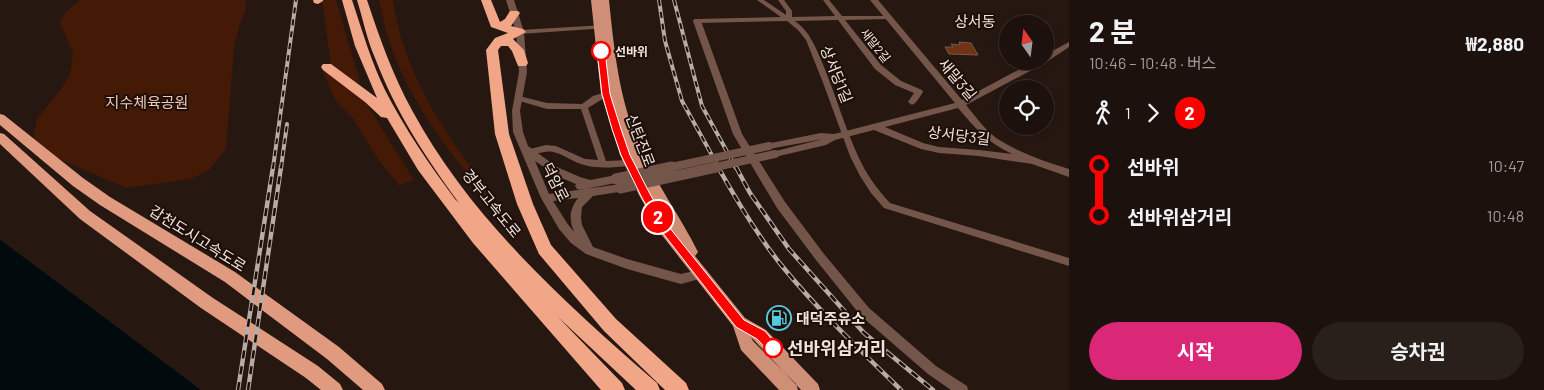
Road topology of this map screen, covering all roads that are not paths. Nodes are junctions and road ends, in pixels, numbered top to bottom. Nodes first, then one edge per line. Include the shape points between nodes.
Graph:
1 (347, 0) edge
2 (362, 0) edge
3 (486, 0) edge
4 (510, 0) edge
5 (596, 0) edge
6 (604, 0) edge
7 (760, 0) edge
8 (782, 0) edge
9 (826, 0) edge
10 (874, 0) edge
11 (514, 13) junction
12 (888, 17) junction
13 (840, 18) junction
14 (789, 19) junction
15 (697, 21) joint
16 (494, 25) junction
17 (603, 27) junction
18 (520, 32) junction
19 (1069, 44) edge
20 (492, 47) junction
21 (1054, 53) edge
22 (522, 62) junction
23 (327, 67) dead end
24 (1025, 70) edge
25 (606, 94) junction
26 (519, 98) junction
27 (912, 102) dead end
28 (962, 104) junction
29 (584, 108) junction
30 (0, 118) edge
31 (393, 120) junction
32 (876, 127) junction
33 (845, 134) junction
34 (0, 137) edge
35 (526, 149) junction
36 (1033, 161) junction
37 (630, 163) junction
38 (603, 164) junction
39 (1069, 173) edge
40 (588, 188) junction
41 (546, 198) junction
42 (590, 250) junction
43 (1069, 262) edge
44 (702, 274) junction
45 (740, 323) junction
46 (334, 390) edge
47 (376, 390) edge
48 (615, 390) edge
49 (650, 390) edge
50 (679, 390) edge
51 (790, 390) edge
52 (812, 390) edge
53 (962, 390) edge

1 - 31 highway via 361,48
2 - 49 highway, 경부고속도로 via 380,58 403,106 451,181 523,268
3 - 16 highway
4 - 11 street, 덕암로
5 - 17 main road, 신탄진로
6 - 17 main road, 신탄진로
7 - 14 street, 상서당1길 via 772,11
8 - 14 street via 789,11
9 - 13 street, 새말2길
10 - 12 street, 새말3길
11 - 16 highway via 506,25
11 - 18 street, 덕암로
12 - 13 street
12 - 28 street, 새말3길
13 - 14 street
13 - 27 street, 새말2길 via 878,67 898,83 919,92
14 - 15 street
14 - 33 street, 상서당1길 via 806,36
15 - 53 street via 738,134 781,205 864,312 932,370
16 - 18 highway
17 - 18 street
17 - 25 main road, 신탄진로
17 - 44 main road, 신탄진로 via 626,128 656,193 680,230
18 - 20 highway via 503,37
18 - 22 street, 덕암로
19 - 21 street
20 - 22 highway via 501,42 511,42
20 - 50 highway via 502,134 525,204 545,249 610,324
22 - 26 street, 덕암로
23 - 31 highway
24 - 28 street
25 - 29 street
25 - 37 main road, 신탄진로
26 - 29 street via 547,106
26 - 35 street, 덕암로 via 516,120
28 - 32 street
28 - 36 street, 새말3길 via 992,139
29 - 38 street
30 - 47 highway, 갑천도시고속도로 via 78,182 230,277 333,353
31 - 48 highway via 428,174 488,251
32 - 33 street
32 - 36 street, 상서당3길 via 939,150
33 - 40 street, bridge via 826,142
33 - 43 street, 상서당1길 via 873,193 887,206
34 - 46 highway via 85,215
35 - 38 street via 556,148 584,162
35 - 40 street via 556,172
35 - 41 street, 덕암로
36 - 39 street, 상서당3길
37 - 38 street
37 - 44 main road, 신탄진로 via 666,230
40 - 41 street
40 - 42 street via 576,209 575,219
41 - 42 street, 덕암로 via 563,226
42 - 44 street, 덕암로 via 681,279
44 - 45 main road, 신탄진로
45 - 51 main road, 신탄진로 via 746,345
45 - 52 main road, 신탄진로 via 761,335

